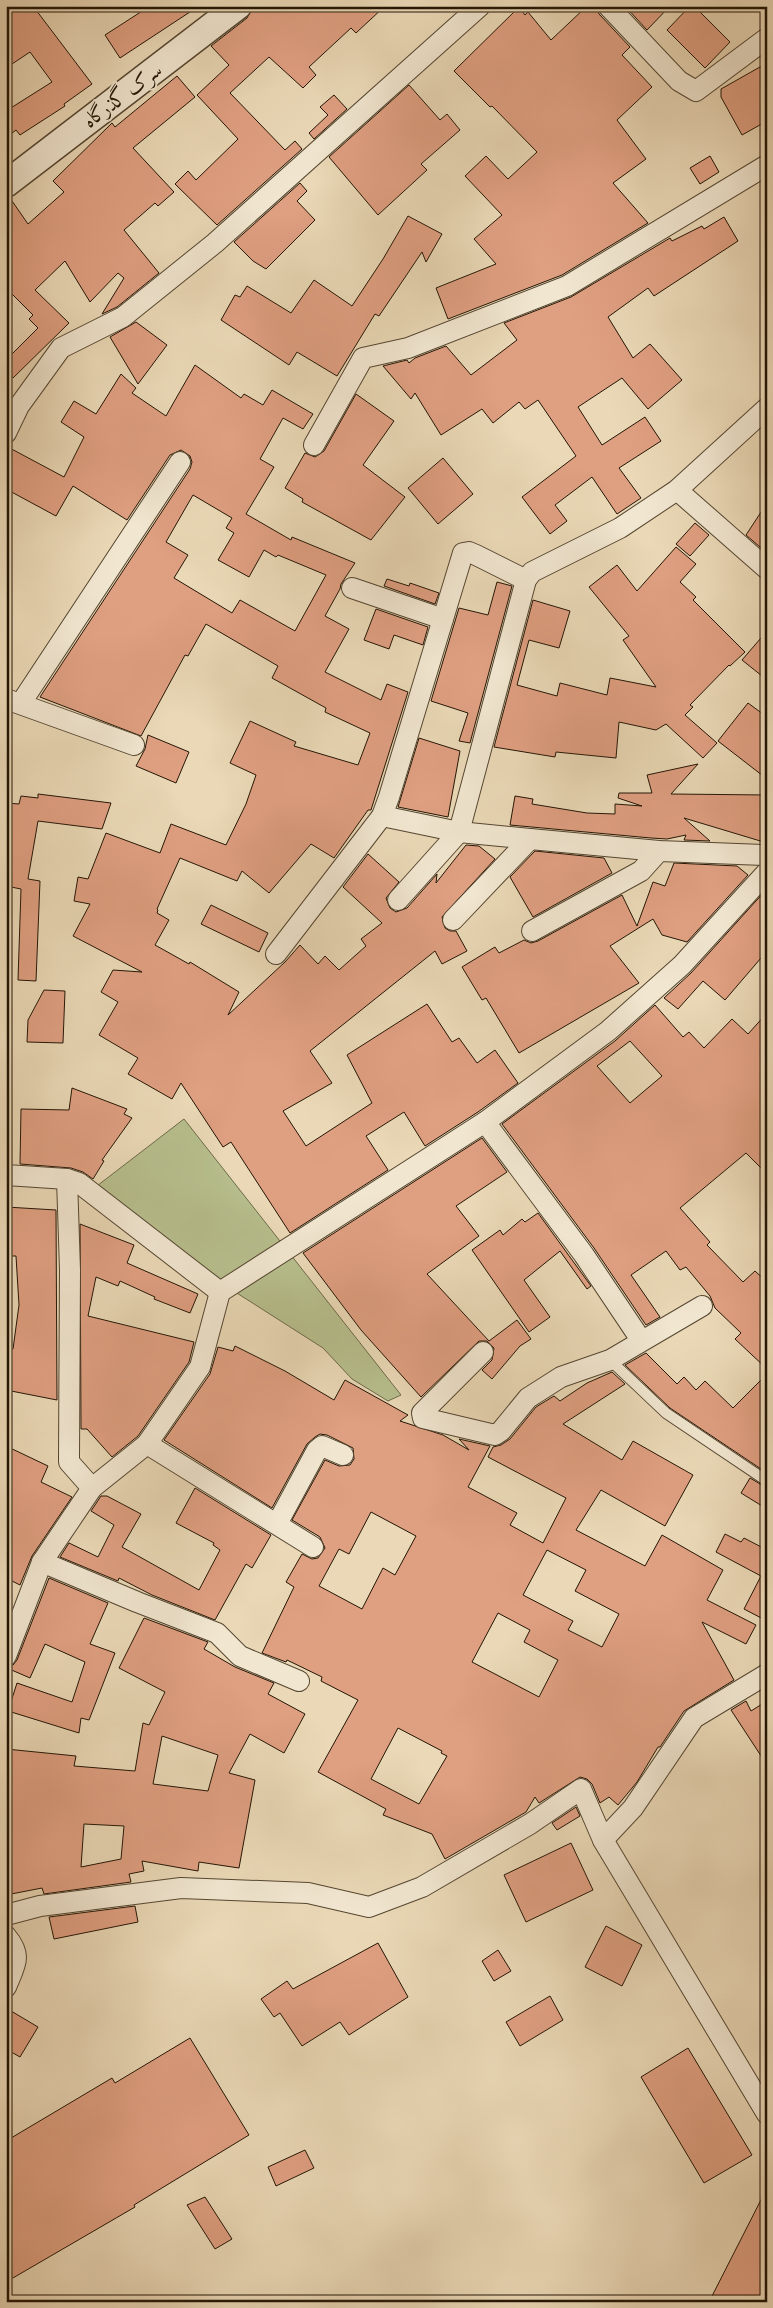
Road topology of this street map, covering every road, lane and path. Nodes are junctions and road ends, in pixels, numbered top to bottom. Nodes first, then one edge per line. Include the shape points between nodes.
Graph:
1 (238, 6) edge
2 (480, 6) edge
3 (608, 6) edge
4 (767, 38) edge
5 (767, 165) edge
6 (6, 184) edge
7 (767, 408) edge
8 (6, 433) edge
9 (314, 445) dead end
10 (180, 462) dead end
11 (677, 490) junction
12 (767, 569) edge
13 (526, 580) junction
14 (352, 588) dead end
15 (443, 618) junction
16 (14, 701) edge
17 (134, 745) dead end
18 (382, 816) junction
19 (460, 832) junction
20 (530, 839) junction
21 (659, 850) junction
22 (767, 855) edge
23 (767, 872) edge
24 (398, 900) dead end
25 (453, 920) dead end
26 (532, 930) dead end
27 (276, 954) dead end
28 (485, 1122) junction
29 (6, 1175) edge
30 (67, 1179) junction
31 (220, 1292) junction
32 (702, 1306) dead end
33 (641, 1340) junction
34 (484, 1352) dead end
35 (610, 1360) junction
36 (147, 1444) junction
37 (343, 1455) dead end
38 (767, 1481) edge
39 (92, 1488) junction
40 (277, 1524) junction
41 (313, 1547) dead end
42 (42, 1562) junction
43 (6, 1656) edge
44 (767, 1674) edge
45 (299, 1681) dead end
46 (603, 1840) junction
47 (6, 1915) edge
48 (6, 1936) edge
49 (6, 1987) edge
50 (767, 2114) edge

1 - 6 street, سرک گذرگاه
2 - 8 street via 215,243 123,317 61,348 18,406
3 - 4 street via 679,81 696,91
5 - 9 street via 566,286 408,348 363,358
7 - 11 street
10 - 16 street
11 - 12 street
11 - 13 street via 620,528 532,572
13 - 15 street via 469,552 462,554
13 - 19 street
14 - 15 street
15 - 18 street
16 - 17 street
18 - 19 street
18 - 27 street
19 - 20 street
19 - 24 street
20 - 21 street
20 - 25 street
21 - 22 street
21 - 26 street via 641,871
23 - 28 street via 682,964 608,1030
28 - 31 street
28 - 33 street via 584,1255
29 - 30 street
30 - 31 street via 79,1183
30 - 39 street via 69,1462
31 - 36 street via 200,1367
32 - 33 street
33 - 35 street
34 - 35 street via 422,1413 423,1418 494,1435 501,1432 536,1392 561,1377
35 - 38 lane via 666,1413
36 - 39 street
36 - 40 street
37 - 40 street via 328,1447 322,1446 317,1450
39 - 42 street
40 - 41 street
42 - 43 street
42 - 45 street via 218,1633 240,1656
44 - 46 street via 694,1718 633,1808
46 - 47 street via 581,1789 530,1824 422,1887 369,1907 308,1893 181,1888 40,1906
46 - 50 street
48 - 49 street via 17,1955

